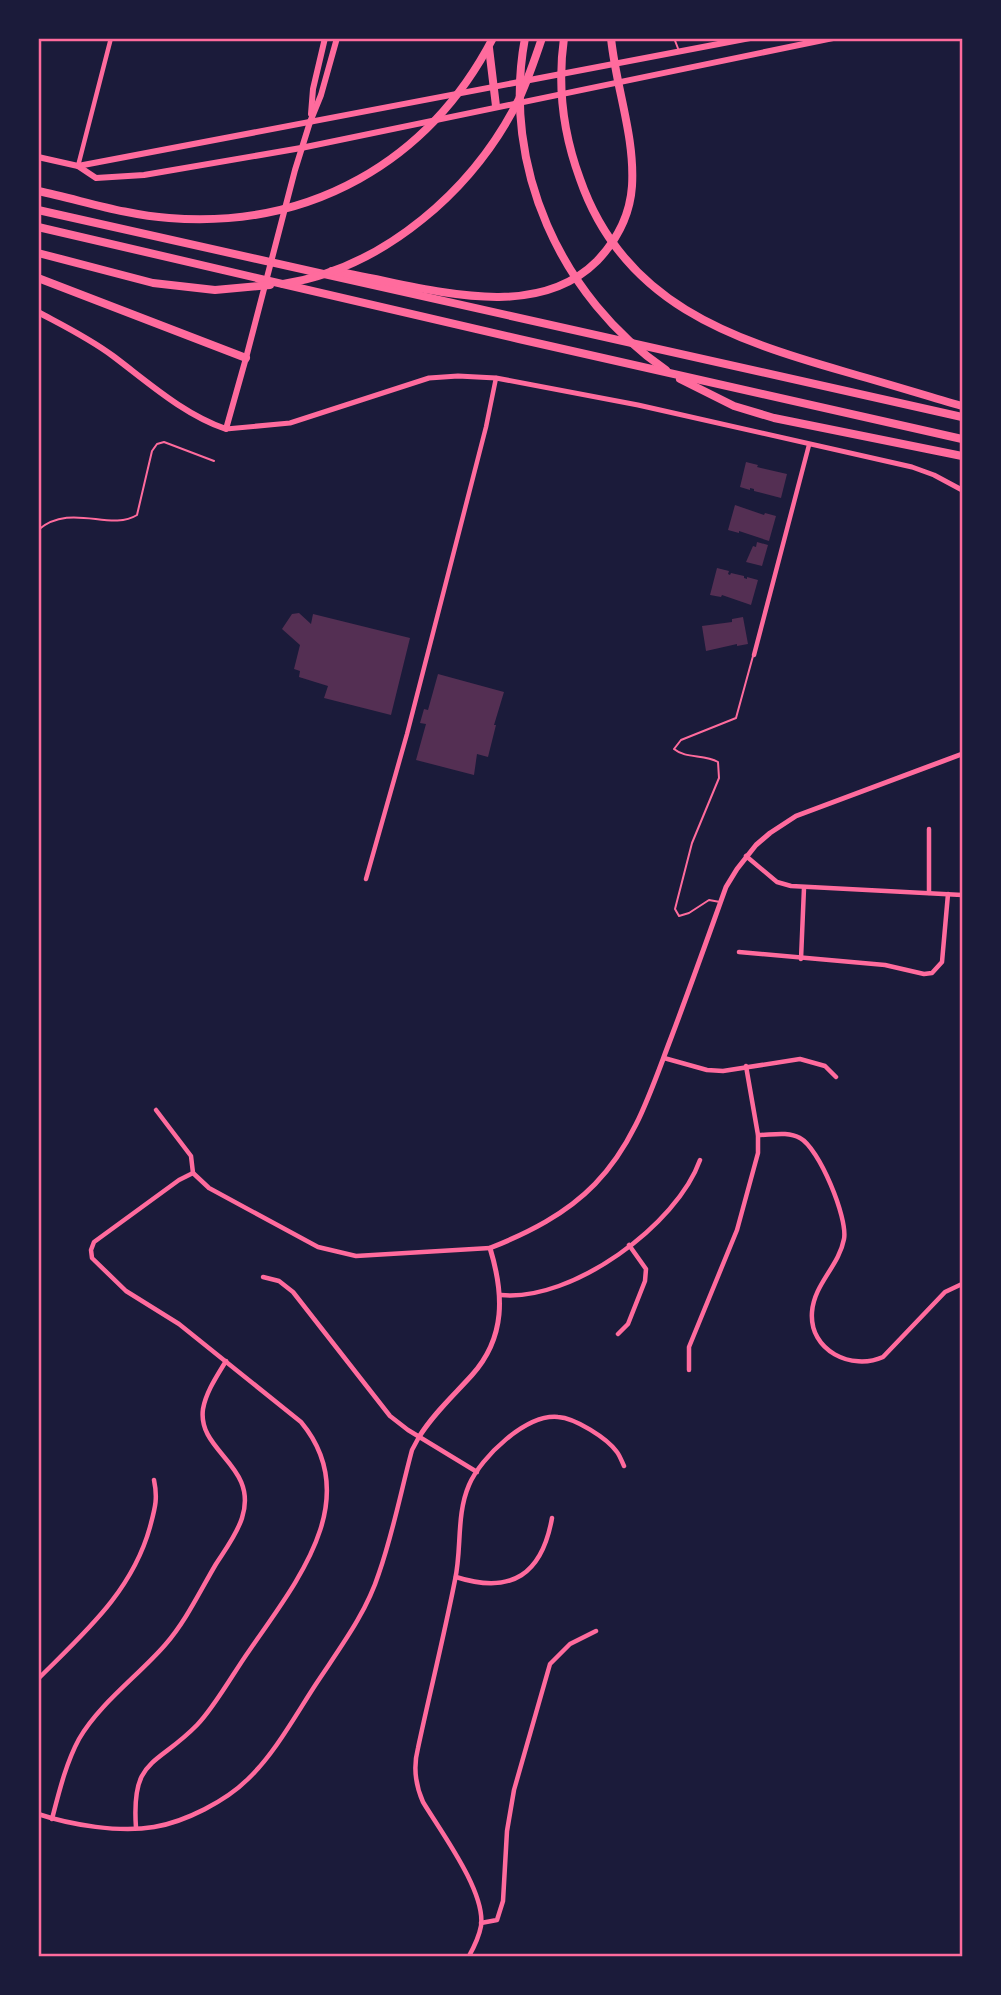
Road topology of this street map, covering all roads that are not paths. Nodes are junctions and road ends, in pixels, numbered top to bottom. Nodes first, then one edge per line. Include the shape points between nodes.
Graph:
1 (111, 38) edge
2 (325, 38) edge
3 (337, 38) edge
4 (491, 38) edge
5 (525, 38) edge
6 (542, 38) edge
7 (564, 38) edge
8 (611, 38) edge
9 (674, 38) edge
10 (750, 38) edge
11 (833, 38) edge
12 (680, 53) junction
13 (615, 64) junction
14 (619, 82) junction
15 (493, 86) junction
16 (496, 106) junction
17 (310, 122) junction
18 (301, 148) junction
19 (38, 157) edge
20 (78, 166) junction
21 (38, 191) edge
22 (38, 210) edge
23 (38, 227) edge
24 (38, 253) edge
25 (243, 257) junction
26 (38, 278) edge
27 (38, 312) edge
28 (246, 358) junction
29 (496, 378) junction
30 (962, 406) edge
31 (962, 417) edge
32 (226, 429) junction
33 (962, 439) edge
34 (810, 444) junction
35 (962, 456) edge
36 (214, 461) dead end
37 (962, 490) edge
38 (38, 530) edge
39 (754, 655) joint
40 (962, 754) edge
41 (929, 829) dead end
42 (746, 856) junction
43 (366, 880) dead end
44 (804, 888) junction
45 (929, 893) junction
46 (948, 894) junction
47 (962, 895) edge
48 (721, 902) junction
49 (739, 952) dead end
50 (801, 959) junction
51 (664, 1058) junction
52 (746, 1066) junction
53 (836, 1077) dead end
54 (156, 1110) dead end
55 (758, 1135) junction
56 (700, 1160) dead end
57 (192, 1173) junction
58 (629, 1245) junction
59 (491, 1248) junction
60 (263, 1277) dead end
61 (962, 1284) edge
62 (501, 1295) junction
63 (618, 1334) dead end
64 (226, 1361) junction
65 (689, 1370) dead end
66 (419, 1437) junction
67 (624, 1466) dead end
68 (477, 1472) junction
69 (154, 1480) dead end
70 (552, 1518) dead end
71 (456, 1577) junction
72 (596, 1631) dead end
73 (38, 1679) edge
74 (38, 1814) edge
75 (52, 1819) junction
76 (136, 1828) junction
77 (481, 1923) junction
78 (468, 1956) edge

1 - 20 street
2 - 17 main road
3 - 17 main road
4 - 15 highway
4 - 21 highway via 461,91 397,156 348,186 298,207 196,220
5 - 35 highway via 521,125 534,196 561,254 594,304 622,334 676,377 733,406 824,430
6 - 24 highway via 518,101 472,171 409,229 331,271 286,284 215,289 153,283
7 - 30 highway via 561,98 572,158 586,197 622,257 648,284 743,340
8 - 13 highway
9 - 12 lane
10 - 12 main road
11 - 14 main road
12 - 13 main road
13 - 14 highway
13 - 15 main road
14 - 16 main road
14 - 25 highway via 632,162 629,206 616,240 585,273 564,285 533,295 496,298
15 - 16 highway
15 - 17 main road
16 - 18 main road
17 - 18 main road
17 - 20 main road
18 - 20 main road via 121,178 96,178
18 - 28 main road
19 - 20 main road
22 - 25 highway
23 - 33 highway
25 - 31 highway
26 - 28 highway
27 - 32 main road via 73,328 184,410
28 - 32 main road
29 - 32 street via 429,378 289,423
29 - 34 street
29 - 43 street
34 - 37 street via 922,470
34 - 39 street
36 - 38 lane via 164,442 158,444 152,451 137,515 128,521 70,517
39 - 48 lane via 736,718 681,740 674,749 680,754 709,757 720,768 685,863 675,909 684,916 709,900
40 - 42 street via 796,816
41 - 45 street
42 - 44 street via 777,882
42 - 48 street
44 - 45 street
44 - 50 street
45 - 46 street
46 - 47 street
46 - 50 street via 942,962 932,973
48 - 51 street
49 - 50 street
51 - 52 street via 707,1070
51 - 59 street via 621,1154 594,1185 531,1231
52 - 53 street via 800,1059 825,1066
52 - 55 street
54 - 57 street via 191,1156
55 - 61 street via 792,1135 808,1143 840,1207 844,1238 819,1284 811,1315 821,1344 831,1353 860,1363 883,1357 944,1292
55 - 65 street via 758,1153 737,1230 689,1347
56 - 58 street via 694,1178 674,1204
57 - 59 street via 209,1188 334,1253 356,1256
57 - 64 street via 94,1242 92,1258 126,1291
58 - 62 street via 604,1264 560,1286
58 - 63 street via 646,1269 645,1281 628,1324
59 - 62 street
60 - 66 street via 279,1281 293,1292 390,1416
62 - 66 street via 498,1325 486,1355
64 - 75 street via 202,1411 210,1440 241,1481 242,1518 177,1630 80,1738
64 - 76 street via 301,1422 313,1438 327,1475 325,1513 307,1564 197,1725 151,1762 142,1776 135,1798
66 - 68 street
66 - 76 street via 380,1573 366,1605 257,1770 207,1808 155,1827
67 - 68 street via 617,1451 586,1427 548,1417 519,1428
68 - 71 street via 462,1508
69 - 73 street via 158,1500 133,1571 108,1607
70 - 71 street via 548,1542 525,1573 491,1583
71 - 77 street via 415,1771 423,1802 477,1895
72 - 77 street via 570,1644 550,1664 514,1790 503,1901 497,1920
74 - 75 street
75 - 76 street
77 - 78 street

